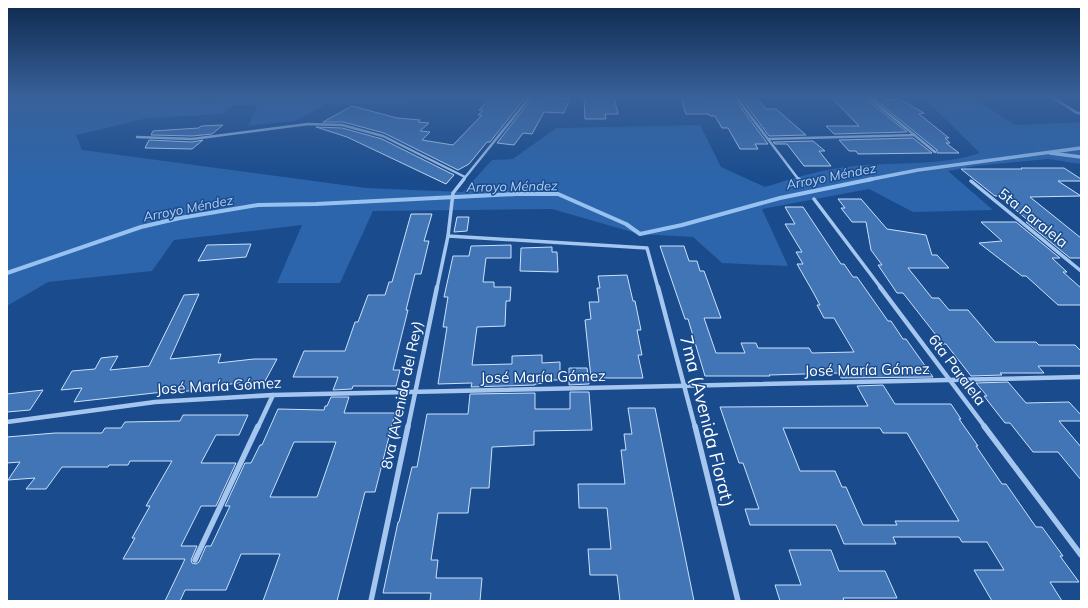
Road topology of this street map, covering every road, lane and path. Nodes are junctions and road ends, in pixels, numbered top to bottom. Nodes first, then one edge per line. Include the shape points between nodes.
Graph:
1 (297, 125) edge
2 (343, 125) edge
3 (507, 125) edge
4 (758, 125) edge
5 (903, 125) edge
6 (915, 135) junction
7 (137, 137) dead end
8 (768, 139) junction
9 (935, 152) dead end
10 (465, 177) junction
11 (970, 181) dead end
12 (803, 185) dead end
13 (814, 199) dead end
14 (448, 236) junction
15 (1081, 271) edge
16 (1081, 377) edge
17 (950, 381) junction
18 (685, 386) junction
19 (416, 392) junction
20 (272, 395) junction
21 (7, 422) edge
22 (1081, 555) edge
23 (195, 560) dead end
24 (371, 601) edge
25 (738, 601) edge

1 - 7 street via 192,139
2 - 10 street via 383,136
3 - 10 street
4 - 8 street
5 - 6 street
6 - 8 street
6 - 9 street
8 - 12 street
10 - 14 street, 8va (Avenida del Rey) via 453,193
11 - 15 street, 5ta Paralela
13 - 17 street, 6ta Paralela
14 - 18 street, 7ma (Avenida Florat) via 648,248
14 - 19 street, 8va (Avenida del Rey)
16 - 17 street, José María Gómez
17 - 18 street, José María Gómez
17 - 22 street, 6ta Paralela
18 - 19 street, José María Gómez
18 - 25 street, 7ma (Avenida Florat)
19 - 20 street, José María Gómez
19 - 24 street, 8va (Avenida del Rey)
20 - 21 street, José María Gómez via 155,402
20 - 23 street

